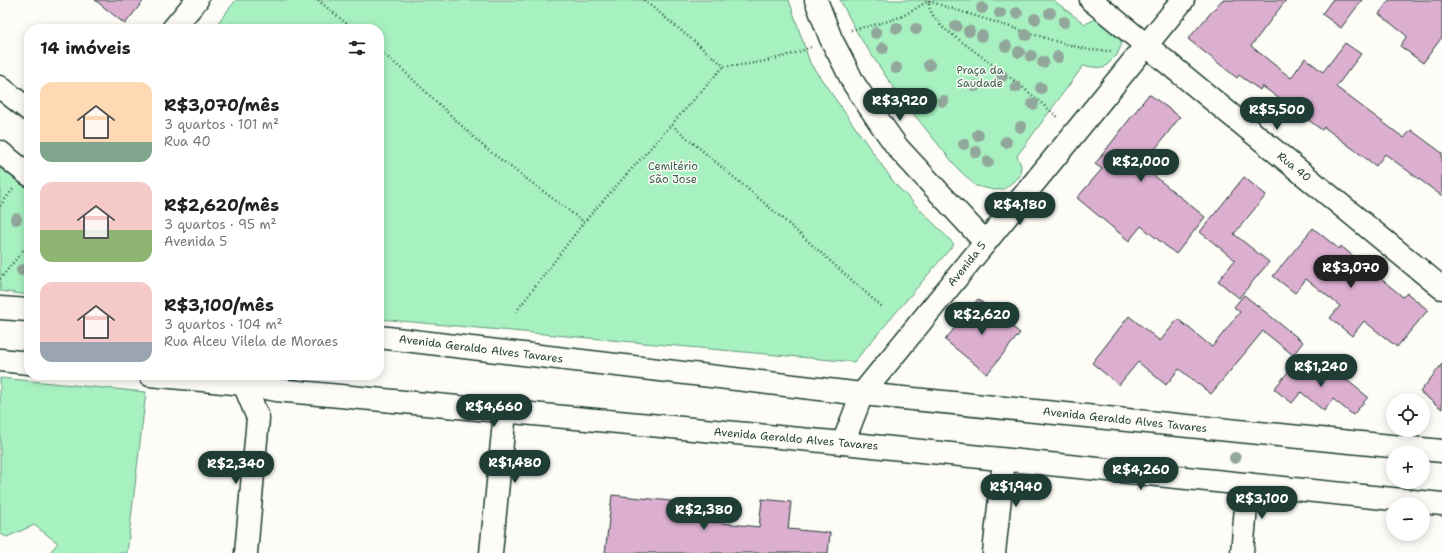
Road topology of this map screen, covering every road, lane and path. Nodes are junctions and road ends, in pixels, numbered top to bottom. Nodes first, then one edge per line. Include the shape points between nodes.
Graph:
1 (197, 0) edge
2 (318, 0) edge
3 (644, 0) edge
4 (816, 0) edge
5 (1091, 0) edge
6 (1183, 0) edge
7 (929, 1) edge
8 (177, 24) edge
9 (347, 24) edge
10 (831, 39) junction
11 (1146, 45) junction
12 (384, 54) edge
13 (724, 66) junction
14 (0, 87) edge
15 (24, 106) edge
16 (672, 125) junction
17 (1077, 132) junction
18 (0, 152) edge
19 (24, 171) edge
20 (584, 222) junction
21 (985, 242) junction
22 (24, 249) edge
23 (0, 279) edge
24 (1439, 280) edge
25 (0, 308) edge
26 (883, 308) dead end
27 (24, 310) edge
28 (516, 312) dead end
29 (384, 338) edge
30 (0, 360) edge
31 (24, 362) edge
32 (243, 380) edge
33 (277, 382) edge
34 (862, 394) junction
35 (505, 412) junction
36 (258, 418) junction
37 (843, 443) junction
38 (1442, 451) edge
39 (1004, 460) junction
40 (1248, 484) junction
41 (1442, 504) edge
42 (246, 553) edge
43 (491, 553) edge
44 (994, 553) edge
45 (1242, 553) edge

1 - 8 street
2 - 9 path
3 - 13 path
4 - 10 street
5 - 11 street, Rua 40
6 - 11 street, Avenida 5
7 - 10 path via 903,16 844,32
7 - 11 path via 1090,50 1128,50
7 - 17 path via 932,14 942,27 1020,84
10 - 13 path via 799,52 737,66
10 - 21 street via 854,84 898,148
11 - 17 street, Avenida 5
11 - 24 street, Rua 40
12 - 20 path via 484,147
13 - 16 path
14 - 15 street
16 - 20 path
16 - 26 path
17 - 21 street, Avenida 5
18 - 19 street
20 - 28 path
21 - 34 street, Avenida 5
22 - 23 path
25 - 27 street
29 - 34 street, Avenida Geraldo Alves Tavares
30 - 31 street
32 - 33 street, Avenida Geraldo Alves Tavares
32 - 36 street
33 - 35 street, Avenida Geraldo Alves Tavares
33 - 36 street
34 - 37 street, Avenida 5
34 - 38 street, Avenida Geraldo Alves Tavares
35 - 37 street, Avenida Geraldo Alves Tavares
35 - 43 street
36 - 42 street
37 - 39 street, Avenida Geraldo Alves Tavares
39 - 40 street, Avenida Geraldo Alves Tavares
39 - 44 street
40 - 41 street, Avenida Geraldo Alves Tavares
40 - 45 street

